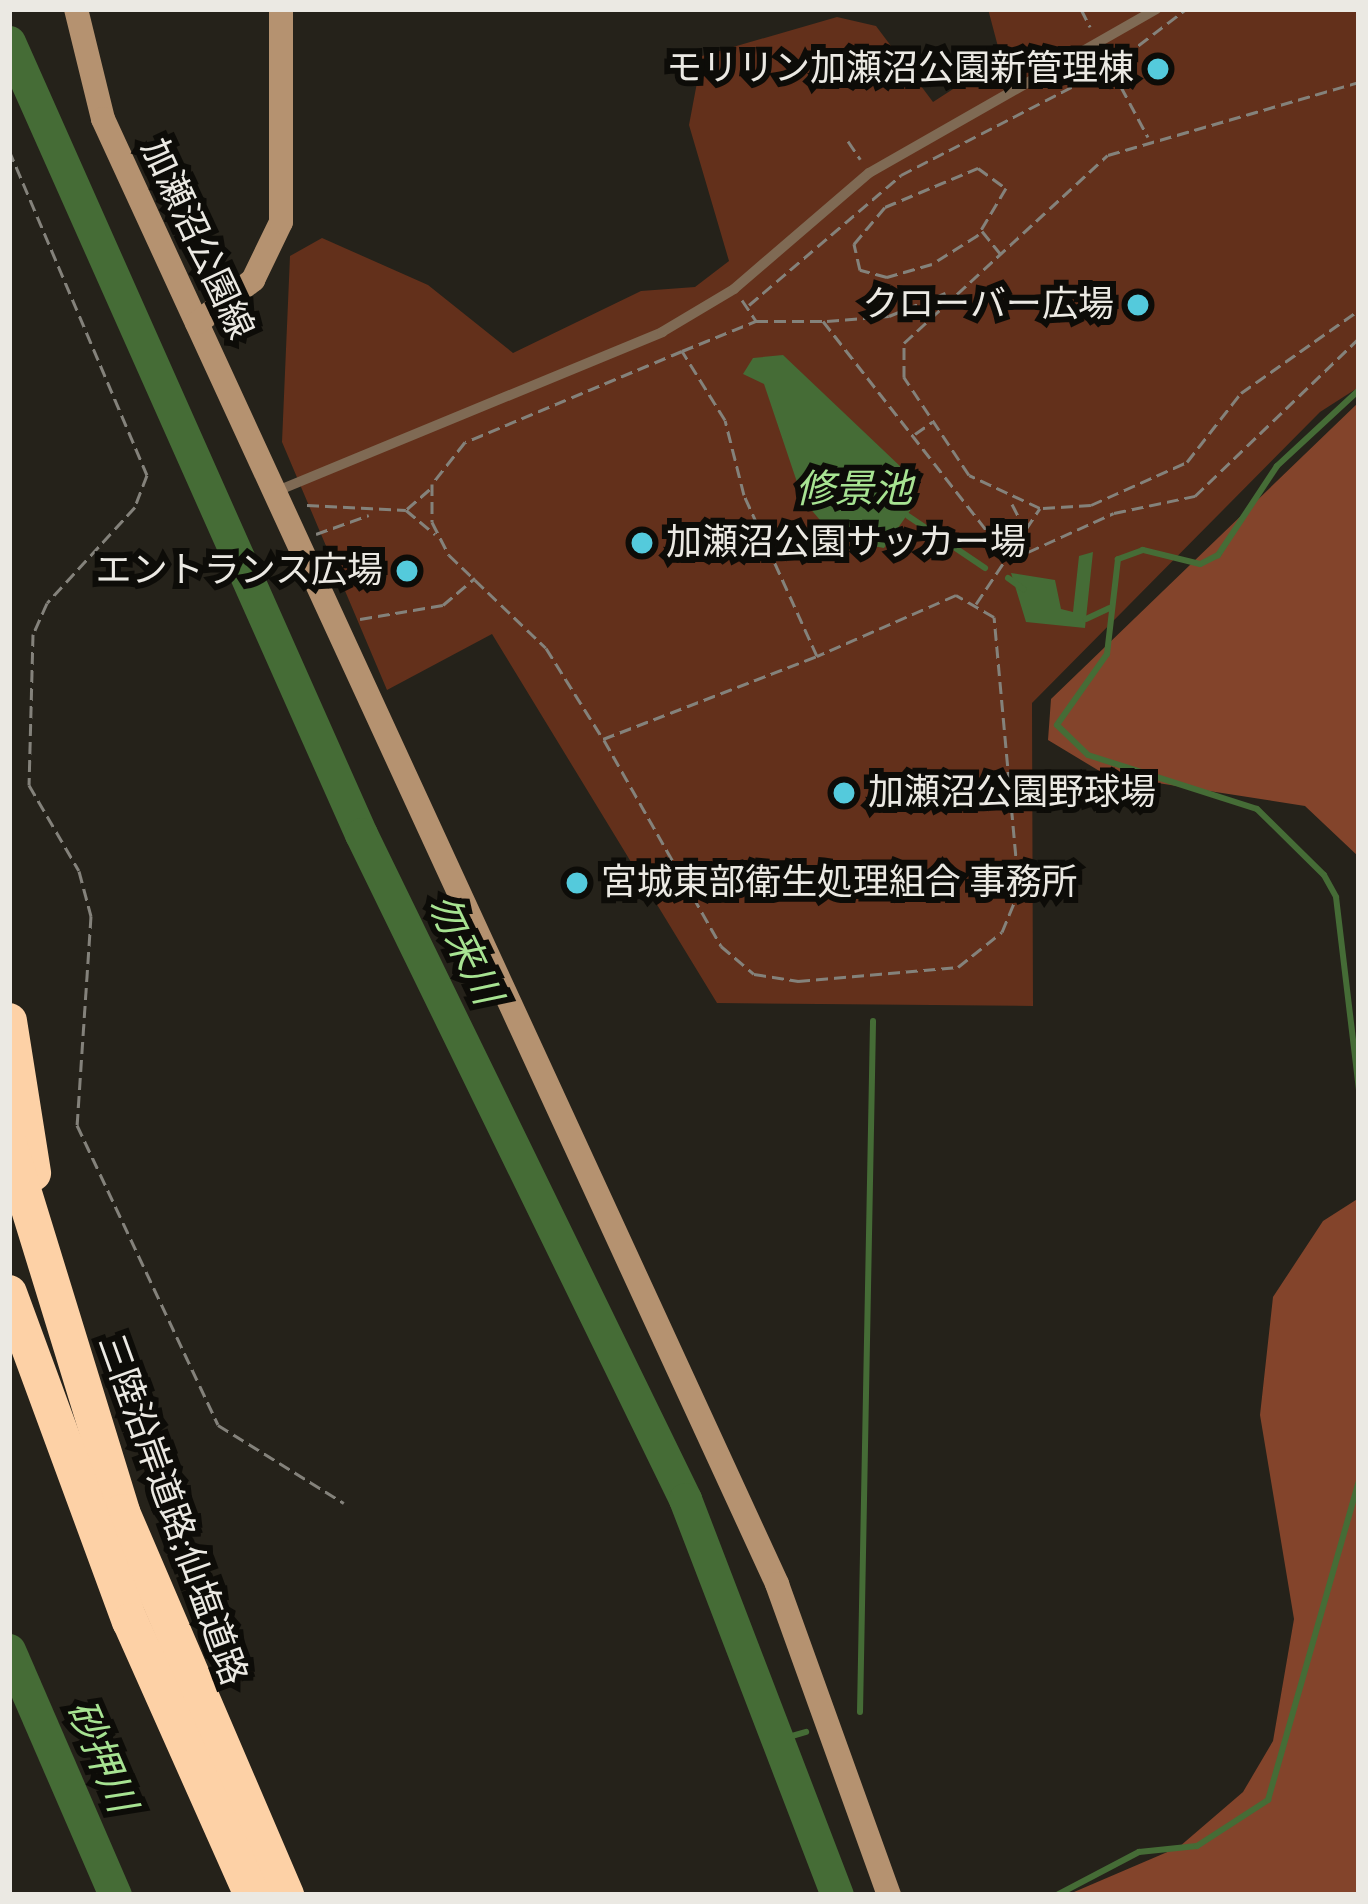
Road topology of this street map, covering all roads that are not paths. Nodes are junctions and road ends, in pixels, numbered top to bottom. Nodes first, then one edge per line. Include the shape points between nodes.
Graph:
1 (76, 9) edge
2 (281, 9) edge
3 (1156, 9) edge
4 (197, 323) junction
5 (274, 492) junction
6 (9, 1021) edge
7 (9, 1144) edge
8 (9, 1293) edge
9 (122, 1513) junction
10 (252, 1895) edge
11 (286, 1895) edge
12 (890, 1895) edge

1 - 4 street, 加瀬沼公園線 via 92,90
2 - 4 street via 280,222 253,280
3 - 5 lane via 869,173 734,289 618,352
4 - 5 street, 加瀬沼公園線
5 - 12 street, 加瀬沼公園線 via 777,1584
6 - 9 highway via 51,1257
7 - 9 highway, 三陸沿岸道路;仙塩道路
8 - 10 highway, 三陸沿岸道路;仙塩道路 via 139,1642
9 - 11 highway, 三陸沿岸道路;仙塩道路

